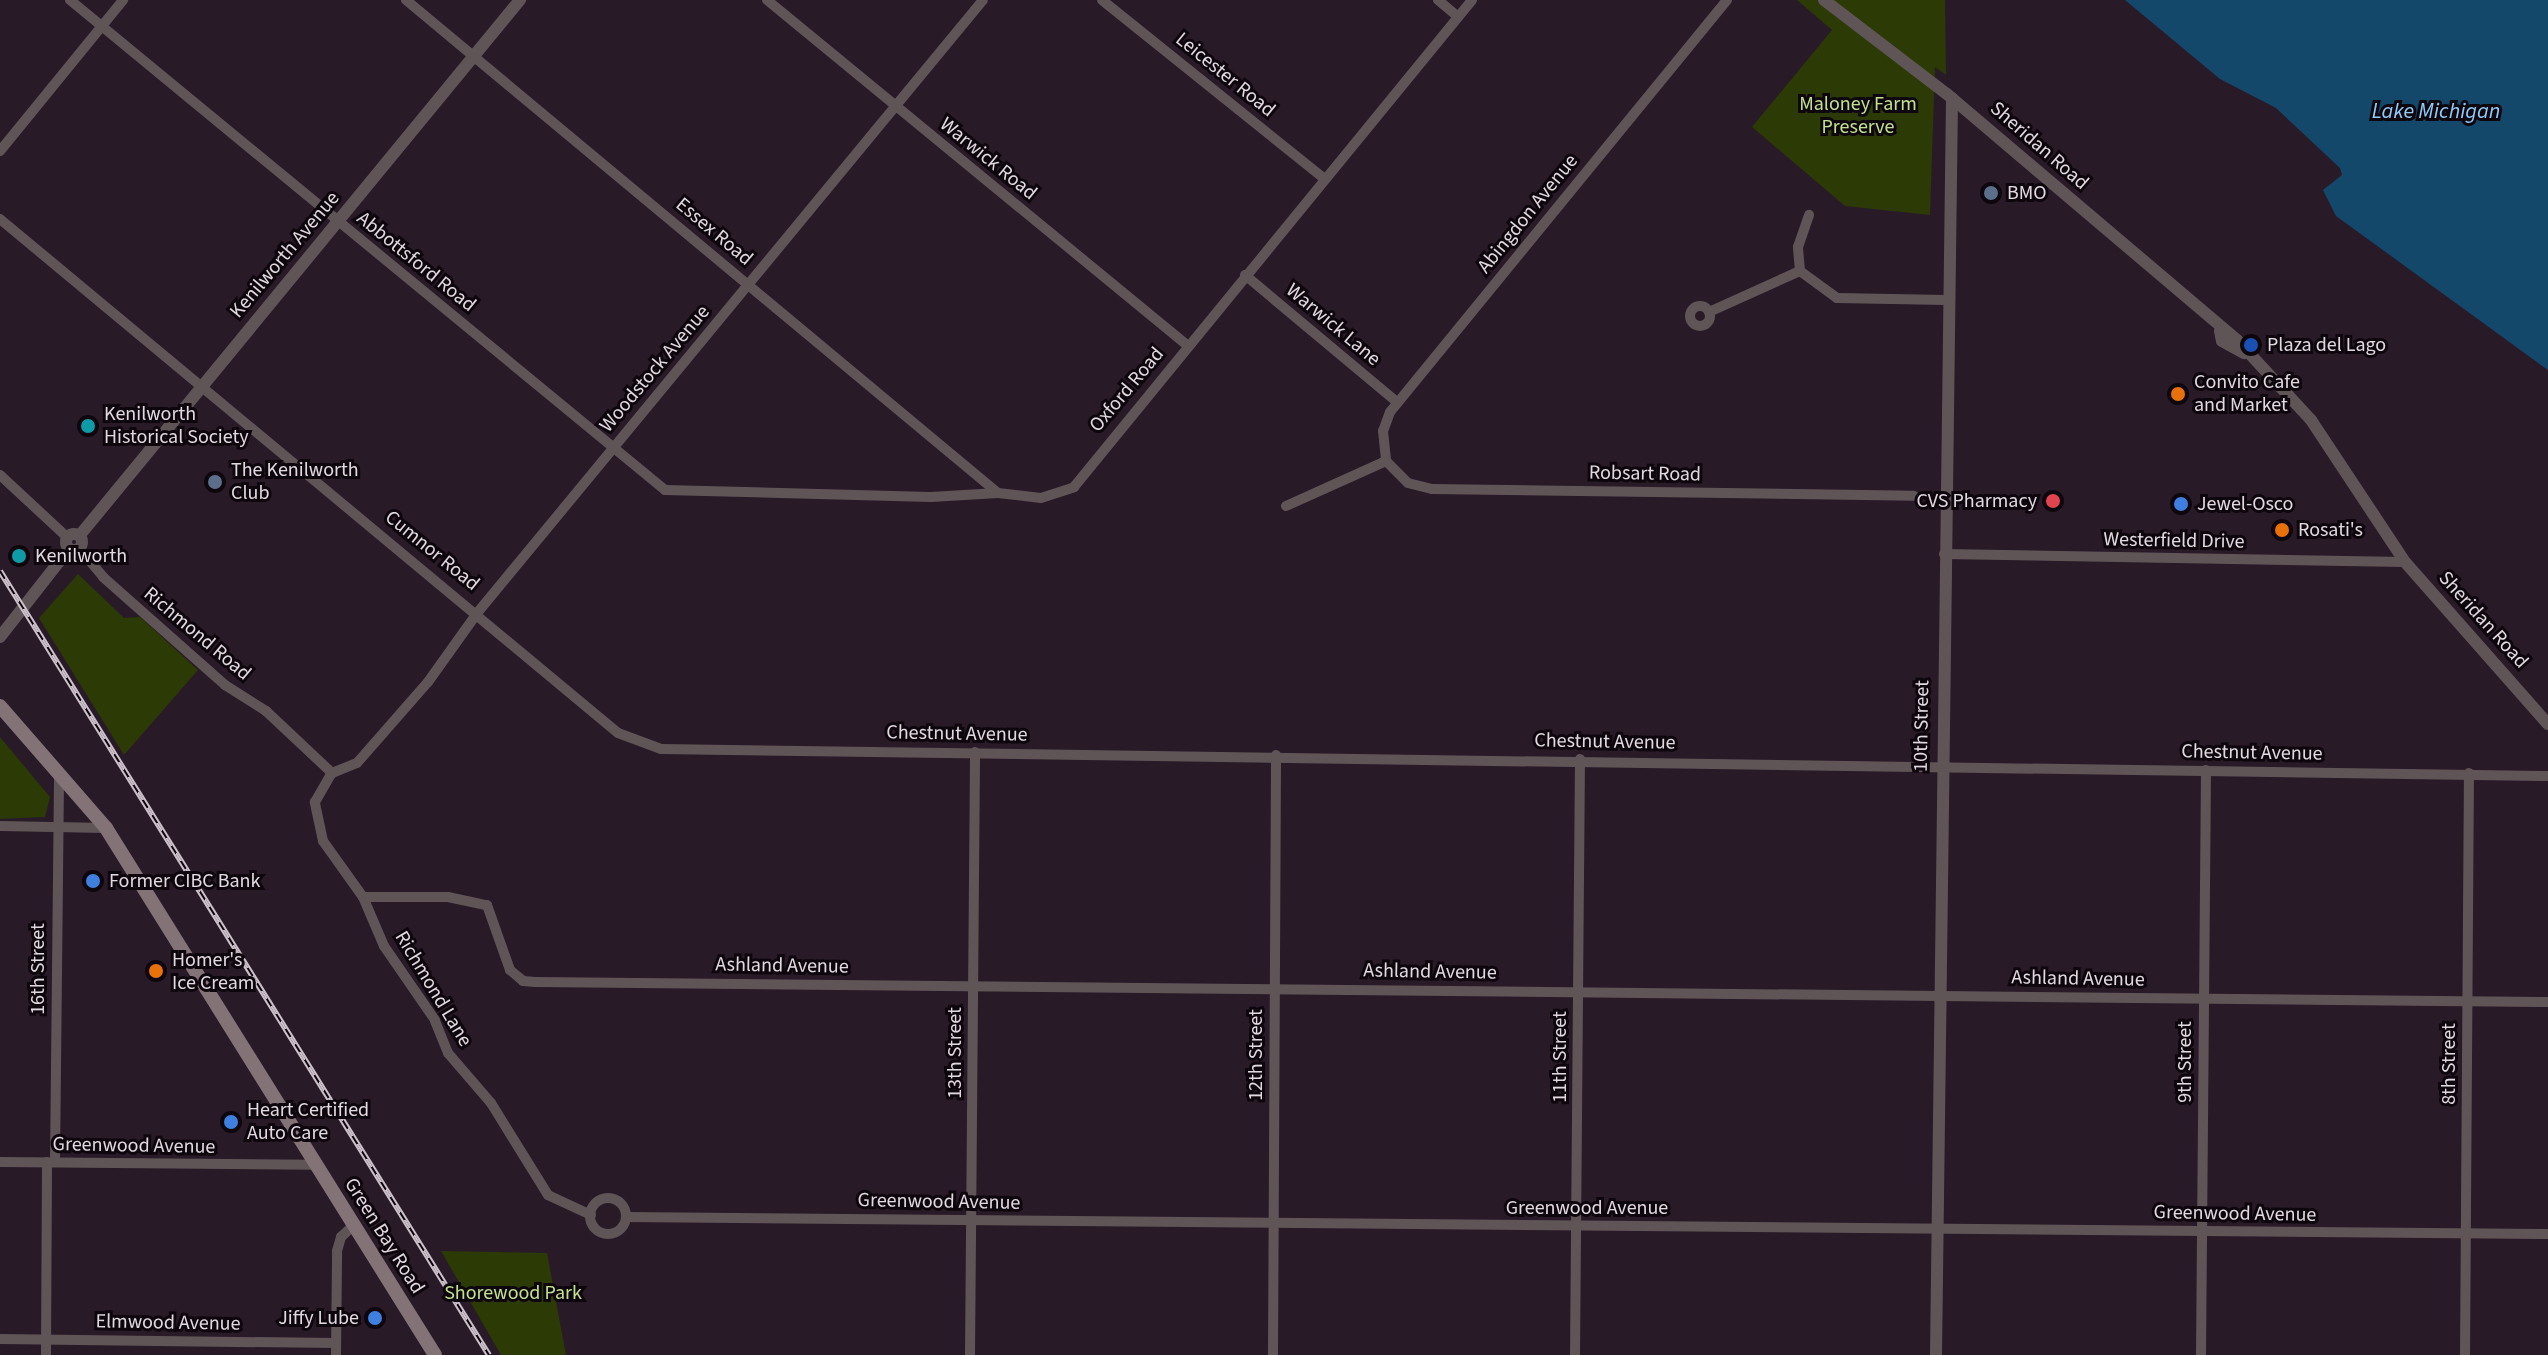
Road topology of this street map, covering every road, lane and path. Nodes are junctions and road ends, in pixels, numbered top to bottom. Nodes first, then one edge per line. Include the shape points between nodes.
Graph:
1 (70, 0) edge
2 (123, 0) edge
3 (406, 0) edge
4 (520, 0) edge
5 (767, 0) edge
6 (983, 0) edge
7 (1102, 0) edge
8 (1438, 0) edge
9 (1472, 0) edge
10 (1727, 0) edge
11 (1824, 0) edge
12 (1458, 17) junction
13 (101, 26) junction
14 (474, 56) junction
15 (1952, 98) junction
16 (896, 106) junction
17 (0, 151) edge
18 (1325, 179) junction
19 (1809, 215) dead end
20 (0, 219) edge
21 (339, 223) junction
22 (1800, 271) junction
23 (1245, 275) junction
24 (748, 284) junction
25 (1946, 300) junction
26 (1709, 312) dead end
27 (1187, 345) junction
28 (202, 385) junction
29 (1397, 402) junction
30 (614, 448) junction
31 (1386, 461) junction
32 (0, 475) edge
33 (665, 490) joint
34 (998, 493) junction
35 (1914, 496) dead end
36 (1286, 506) dead end
37 (74, 542) junction
38 (1944, 554) junction
39 (2405, 562) junction
40 (478, 612) junction
41 (0, 637) edge
42 (0, 706) edge
43 (2548, 724) edge
44 (661, 749) joint
45 (975, 752) junction
46 (1276, 755) junction
47 (1580, 759) junction
48 (1942, 764) junction
49 (2206, 770) junction
50 (332, 773) junction
51 (2469, 773) junction
52 (59, 775) junction
53 (2548, 776) edge
54 (0, 826) edge
55 (58, 827) junction
56 (106, 828) junction
57 (363, 897) junction
58 (973, 986) junction
59 (1275, 989) junction
60 (1578, 992) junction
61 (1940, 996) junction
62 (2204, 999) junction
63 (2467, 1001) junction
64 (2548, 1002) edge
65 (0, 1162) edge
66 (51, 1162) junction
67 (316, 1165) junction
68 (591, 1215) junction
69 (626, 1217) junction
70 (971, 1220) junction
71 (1274, 1223) junction
72 (354, 1225) junction
73 (1576, 1226) junction
74 (1938, 1229) junction
75 (2202, 1231) junction
76 (2466, 1234) junction
77 (2548, 1234) edge
78 (0, 1339) edge
79 (46, 1340) junction
80 (336, 1349) edge
81 (46, 1355) edge
82 (435, 1355) edge
83 (970, 1355) edge
84 (1273, 1355) edge
85 (1575, 1355) edge
86 (1936, 1355) edge
87 (2201, 1355) edge
88 (2465, 1355) edge

1 - 13 street, Abbottsford Road
2 - 13 street
3 - 14 street, Essex Road
4 - 14 street, Kenilworth Avenue
5 - 16 street, Warwick Road
6 - 16 street, Woodstock Avenue
7 - 18 street, Leicester Road
8 - 12 street
9 - 12 street, Oxford Road
10 - 29 street, Abingdon Avenue
11 - 15 street, Sheridan Road
12 - 18 street, Oxford Road
13 - 17 street
13 - 21 street, Abbottsford Road
14 - 21 street, Kenilworth Avenue
14 - 24 street, Essex Road
15 - 25 street, 10th Street
15 - 39 street, Sheridan Road via 2220,331 2222,341 2244,353 2311,420
16 - 24 street, Woodstock Avenue
16 - 27 street, Warwick Road
18 - 23 street, Oxford Road
19 - 22 street via 1799,237
20 - 28 street, Cumnor Road
21 - 28 street, Kenilworth Avenue
21 - 30 street, Abbottsford Road
22 - 25 street via 1837,298
22 - 26 street
23 - 27 street, Oxford Road
23 - 29 street, Warwick Lane
24 - 30 street, Woodstock Avenue
24 - 34 street, Essex Road
25 - 38 street, 10th Street
27 - 34 street, Oxford Road via 1074,487 1041,498
28 - 37 street, Kenilworth Avenue
28 - 40 street, Cumnor Road
29 - 31 street, Abingdon Avenue via 1383,431
30 - 33 street, Abbottsford Road
30 - 40 street, Woodstock Avenue
31 - 35 street, Robsart Road via 1408,483 1432,489
31 - 36 street
32 - 37 street, Richmond Road
33 - 34 street, Oxford Road via 931,497
37 - 41 street, Kenilworth Avenue
37 - 50 street, Richmond Road via 103,577 225,685 266,711
38 - 39 street, Westerfield Drive
38 - 48 street, 10th Street
39 - 43 street, Sheridan Road
40 - 44 street, Cumnor Road via 618,733
40 - 50 street, Woodstock Avenue via 428,682 357,763
42 - 52 main road, Green Bay Road
44 - 45 street, Chestnut Avenue
45 - 46 street, Chestnut Avenue
45 - 58 street, 13th Street
46 - 47 street, Chestnut Avenue
46 - 59 street, 12th Street
47 - 48 street, Chestnut Avenue
47 - 60 street, 11th Street
48 - 49 street, Chestnut Avenue
48 - 61 street, 10th Street
49 - 51 street, Chestnut Avenue
49 - 62 street, 9th Street
50 - 57 street, Richmond Lane via 319,792 315,821
51 - 53 street, Chestnut Avenue
51 - 63 street, 8th Street
52 - 55 street, 16th Street
52 - 56 main road, Green Bay Road
54 - 55 street
55 - 56 street
55 - 66 street, 16th Street
56 - 67 main road, Green Bay Road
57 - 58 street, Ashland Avenue via 448,897 487,905 510,970 523,981
57 - 68 street, Richmond Lane via 384,946 435,1020 448,1053 506,1125 526,1166 556,1203
58 - 59 street, Ashland Avenue
58 - 70 street, 13th Street
59 - 60 street, Ashland Avenue
59 - 71 street, 12th Street
60 - 61 street, Ashland Avenue
60 - 73 street, 11th Street
61 - 62 street, Ashland Avenue
61 - 74 street, 10th Street
62 - 63 street, Ashland Avenue
62 - 75 street, 9th Street
63 - 64 street, Ashland Avenue
63 - 76 street, 8th Street
65 - 66 street, Greenwood Avenue
66 - 67 street, Greenwood Avenue
66 - 79 street, 16th Street
67 - 72 main road, Green Bay Road
68 - 69 street, Greenwood Avenue via 601,1201 613,1199 623,1206
68 - 69 street, Greenwood Avenue via 597,1230 607,1234 618,1231
69 - 70 street, Greenwood Avenue
70 - 71 street, Greenwood Avenue
70 - 83 street, 13th Street
71 - 73 street, Greenwood Avenue
71 - 84 street, 12th Street
72 - 80 street via 341,1237 337,1251
72 - 82 main road, Green Bay Road
73 - 74 street, Greenwood Avenue
73 - 85 street, 11th Street
74 - 75 street, Greenwood Avenue
74 - 86 street, 10th Street
75 - 76 street, Greenwood Avenue
75 - 87 street, 9th Street
76 - 77 street, Greenwood Avenue
76 - 88 street, 8th Street
78 - 79 street, Elmwood Avenue
79 - 80 street, Elmwood Avenue
79 - 81 street, 16th Street

